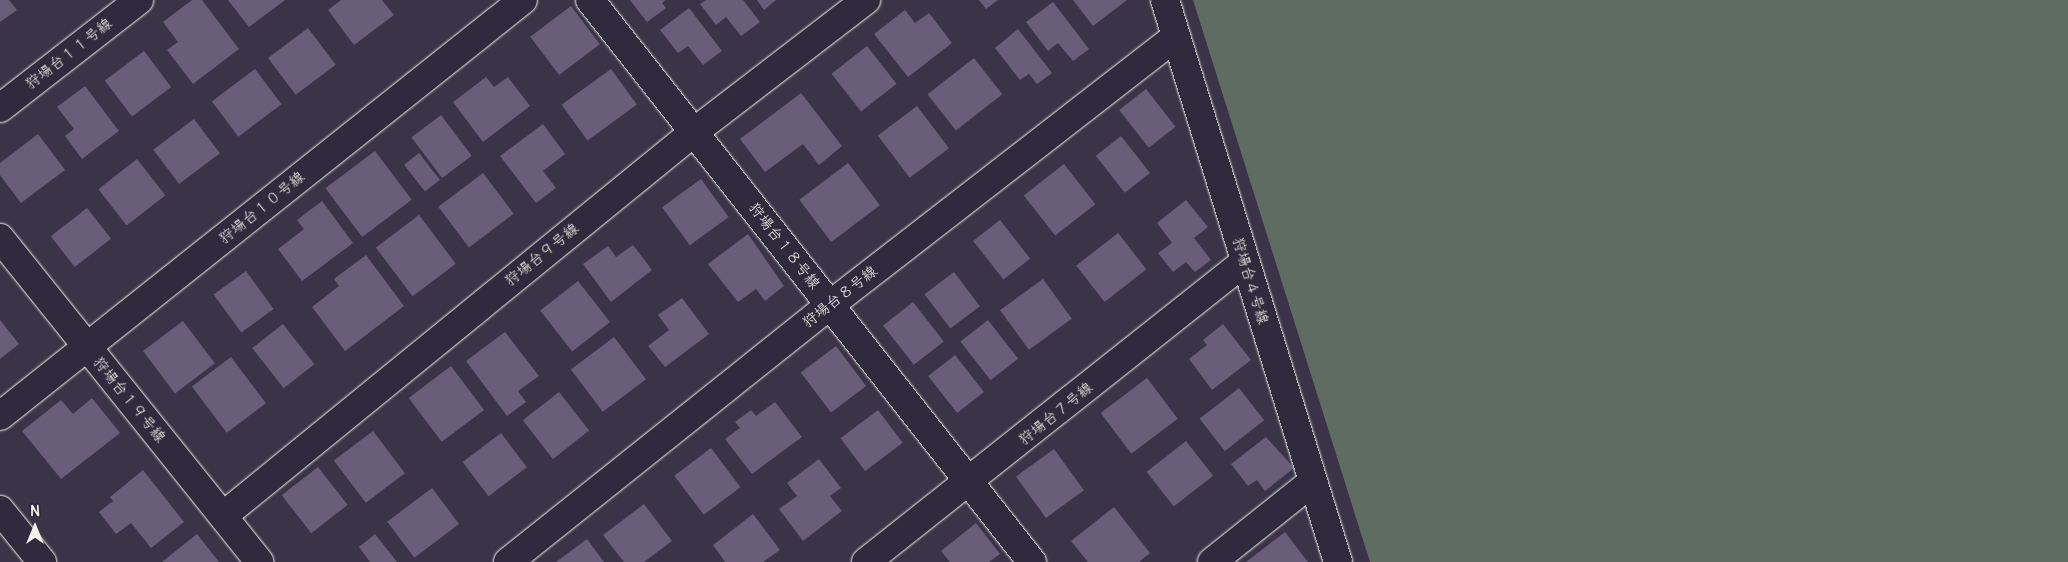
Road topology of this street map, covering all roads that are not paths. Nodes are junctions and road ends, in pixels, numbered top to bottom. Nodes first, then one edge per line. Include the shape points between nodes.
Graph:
1 (139, 0) edge
2 (523, 0) edge
3 (590, 0) edge
4 (866, 0) edge
5 (1165, 0) edge
6 (1176, 37) junction
7 (0, 108) edge
8 (694, 132) junction
9 (0, 238) edge
10 (1244, 262) junction
11 (830, 305) junction
12 (87, 348) junction
13 (0, 416) edge
14 (970, 483) junction
15 (1311, 483) junction
16 (0, 510) edge
17 (223, 516) junction
18 (42, 562) edge
19 (260, 562) edge
20 (508, 562) edge
21 (866, 562) edge
22 (1032, 562) edge
23 (1212, 562) edge
24 (1338, 562) edge

1 - 7 street, 狩場台１１号線
2 - 12 street, 狩場台１０号線
3 - 8 street, 狩場台１８号線
4 - 8 street, 狩場台９号線
5 - 6 street, 狩場台４号線
6 - 10 street, 狩場台４号線
6 - 11 street, 狩場台８号線
8 - 11 street, 狩場台１８号線
8 - 17 street, 狩場台９号線
9 - 12 street, 狩場台１９号線
10 - 14 street, 狩場台７号線
10 - 15 street, 狩場台４号線
11 - 14 street, 狩場台１８号線
11 - 20 street, 狩場台８号線
12 - 13 street, 狩場台１０号線
12 - 17 street, 狩場台１９号線
14 - 21 street, 狩場台７号線
14 - 22 street, 狩場台１８号線
15 - 23 street
15 - 24 street, 狩場台４号線
16 - 18 street
17 - 19 street, 狩場台１９号線

